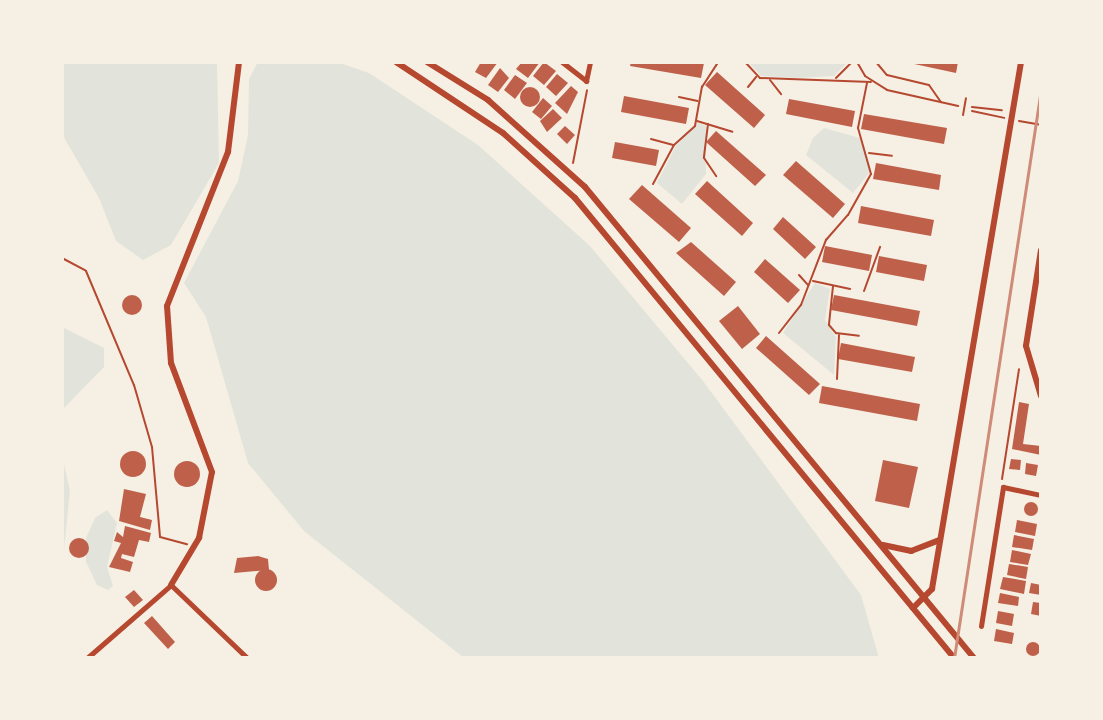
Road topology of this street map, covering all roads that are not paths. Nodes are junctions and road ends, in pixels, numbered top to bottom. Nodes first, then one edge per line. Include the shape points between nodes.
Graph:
1 (239, 62) edge
2 (396, 62) edge
3 (427, 62) edge
4 (562, 62) edge
5 (590, 62) edge
6 (1021, 62) edge
7 (966, 98) dead end
8 (963, 115) dead end
9 (1041, 250) edge
10 (1041, 396) edge
11 (1041, 495) edge
12 (942, 538) junction
13 (880, 544) junction
14 (171, 585) junction
15 (924, 598) junction
16 (913, 608) junction
17 (981, 626) dead end
18 (87, 658) edge
19 (247, 658) edge
20 (954, 658) edge
21 (974, 658) edge

1 - 14 street via 228,152 167,306 171,363 212,472 195,546
2 - 16 street via 503,133 575,198
3 - 13 street via 488,100 585,187
4 - 5 street via 586,81
6 - 12 street
7 - 8 lane
9 - 10 street via 1026,346
11 - 17 street via 1003,487
12 - 13 street via 911,551
12 - 15 street via 932,589
13 - 15 street
14 - 18 street
14 - 19 street
15 - 16 street
15 - 21 street
16 - 20 street

